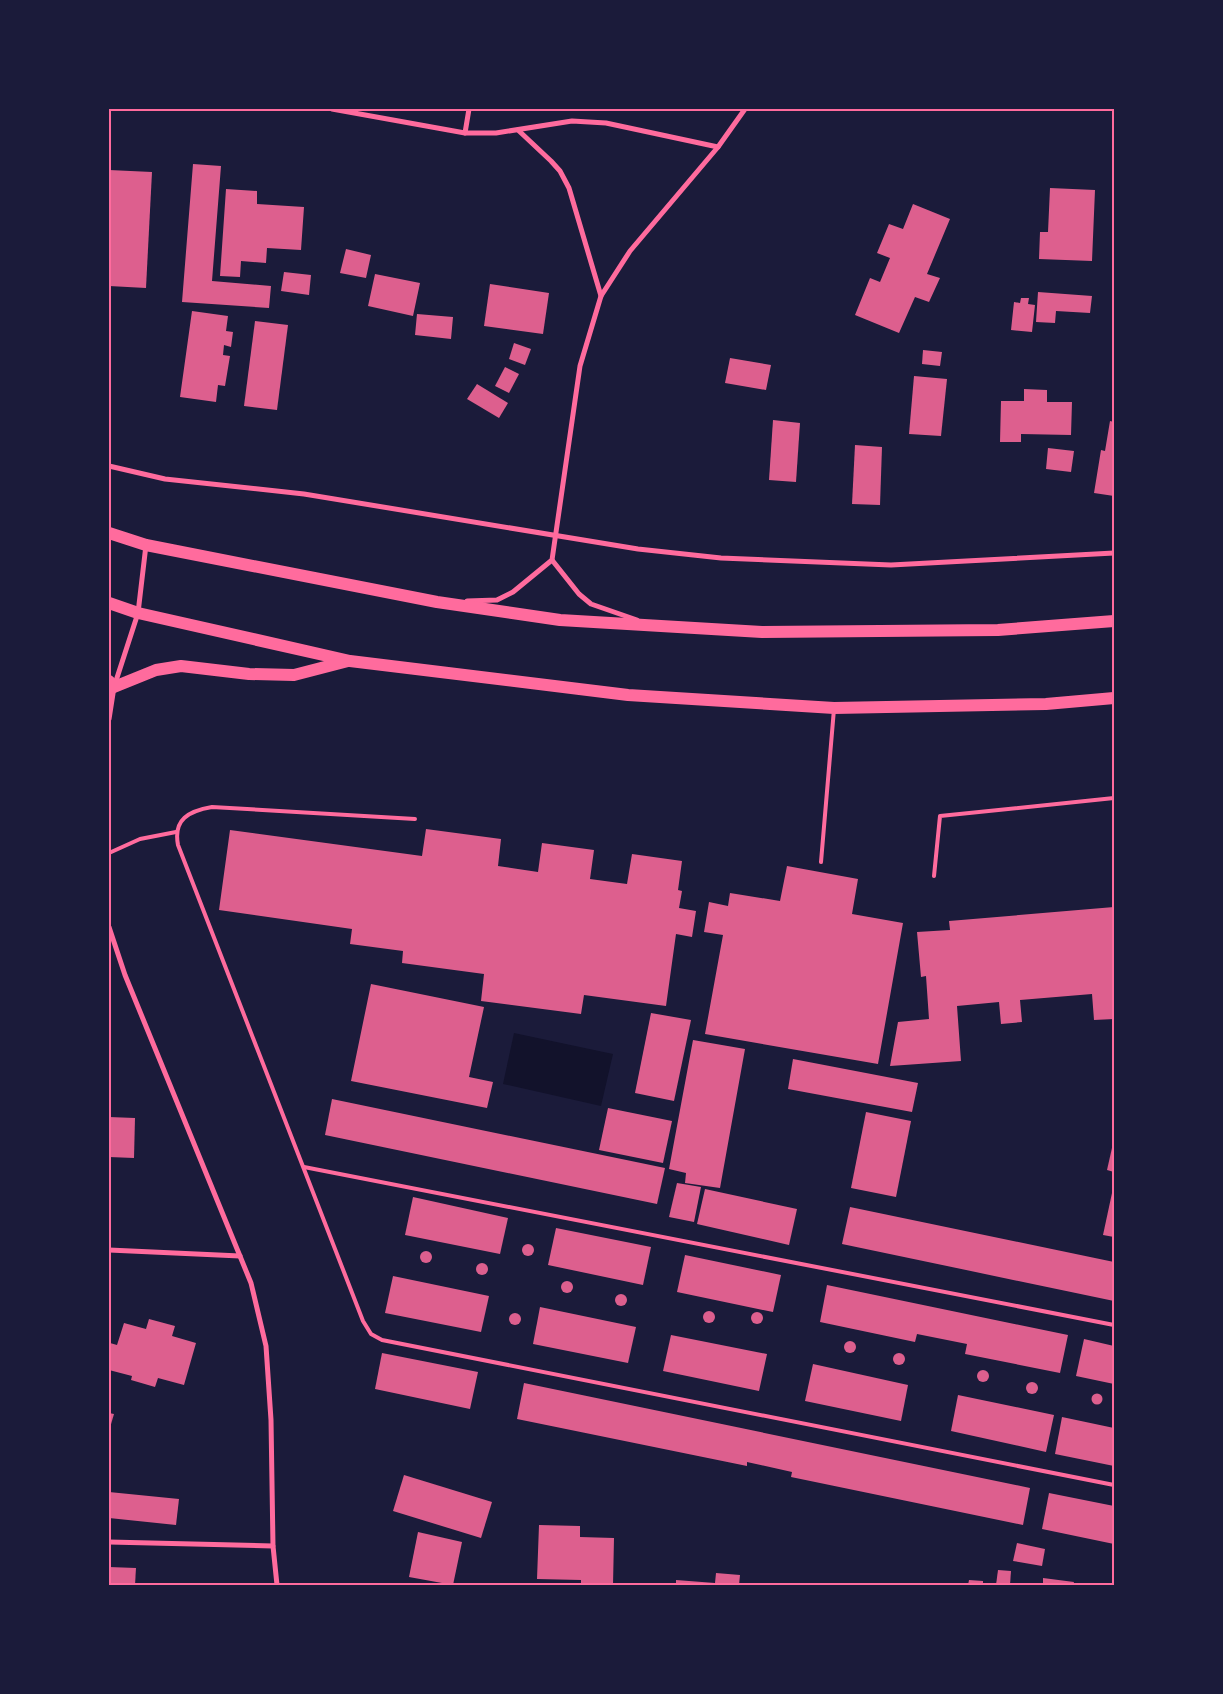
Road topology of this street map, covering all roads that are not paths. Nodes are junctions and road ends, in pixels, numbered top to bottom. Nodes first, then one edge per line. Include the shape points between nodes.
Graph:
1 (332, 109) edge
2 (469, 109) edge
3 (745, 109) edge
4 (518, 130) junction
5 (465, 133) junction
6 (718, 147) junction
7 (600, 296) junction
8 (109, 466) edge
9 (109, 533) edge
10 (557, 536) junction
11 (146, 545) junction
12 (1114, 554) edge
13 (552, 560) junction
14 (437, 602) junction
15 (109, 603) edge
16 (138, 613) junction
17 (1114, 621) edge
18 (656, 626) junction
19 (350, 661) junction
20 (112, 684) edge
21 (1114, 698) edge
22 (110, 702) edge
23 (834, 708) junction
24 (109, 719) edge
25 (1114, 798) edge
26 (415, 818) dead end
27 (176, 832) junction
28 (109, 853) edge
29 (821, 862) dead end
30 (934, 876) dead end
31 (109, 927) edge
32 (304, 1167) junction
33 (109, 1250) edge
34 (240, 1256) junction
35 (1114, 1325) edge
36 (1114, 1485) edge
37 (109, 1542) edge
38 (273, 1546) junction
39 (277, 1585) edge

1 - 5 street
2 - 5 street
3 - 6 street
4 - 5 street
4 - 6 street via 572,121 606,123
4 - 7 street via 552,161 569,188
6 - 7 street via 630,251
7 - 10 street via 580,366
8 - 10 street via 165,479 304,494
9 - 11 main road
10 - 12 street via 721,558 891,565
10 - 13 street
11 - 14 main road
11 - 16 street
13 - 14 street via 513,592 497,600
13 - 18 street via 591,604
14 - 18 main road via 560,620
15 - 16 main road
16 - 19 main road
16 - 20 street
17 - 18 main road via 998,630 831,632
19 - 20 main road via 294,675 249,674 181,666
19 - 23 main road via 628,695
20 - 22 street
21 - 23 main road via 1046,704
22 - 24 street
23 - 29 lane
25 - 30 lane via 940,816
26 - 27 lane via 212,807 187,815 178,824
27 - 28 lane via 140,839
27 - 32 lane
31 - 34 street via 125,975
32 - 35 lane
32 - 36 lane via 363,1321 371,1334 382,1340
33 - 34 street
34 - 38 street via 251,1282 266,1346
37 - 38 street
38 - 39 street

